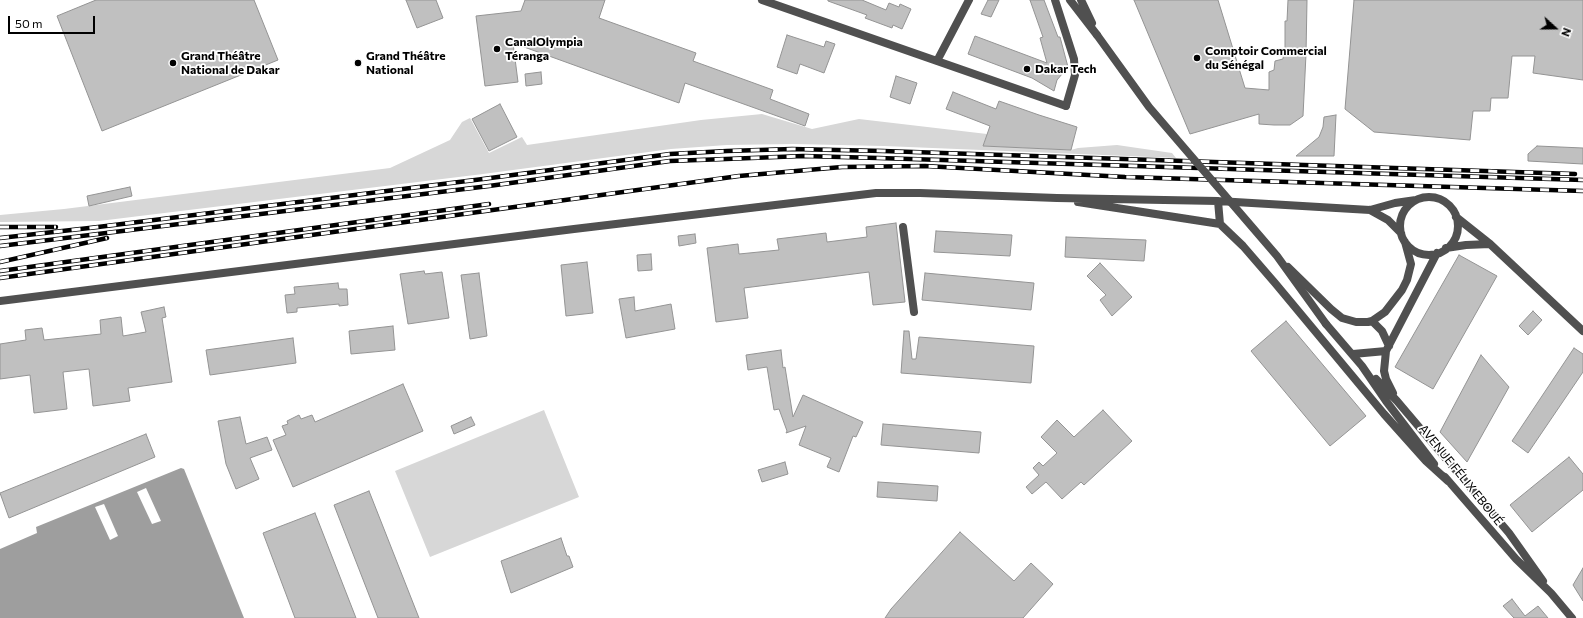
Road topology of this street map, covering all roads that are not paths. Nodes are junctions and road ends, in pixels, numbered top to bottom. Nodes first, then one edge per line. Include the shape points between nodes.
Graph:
1 (762, 0) edge
2 (969, 0) edge
3 (1055, 0) edge
4 (1070, 0) edge
5 (1082, 0) edge
6 (1097, 35) junction
7 (937, 61) junction
8 (1057, 198) junction
9 (1416, 200) junction
10 (1218, 201) junction
11 (1370, 210) junction
12 (1456, 217) junction
13 (1220, 224) junction
14 (903, 228) dead end
15 (1401, 233) junction
16 (1405, 242) junction
17 (1490, 244) junction
18 (1446, 248) junction
19 (1437, 253) junction
20 (1276, 256) junction
21 (0, 301) edge
22 (914, 312) dead end
23 (1372, 321) junction
24 (1583, 331) edge
25 (1387, 348) junction
26 (1353, 354) junction
27 (1362, 366) junction
28 (1397, 401) junction
29 (1448, 481) junction
30 (1551, 593) junction
31 (1572, 618) edge

1 - 7 street
2 - 7 street
3 - 7 street via 1074,59 1075,75 1066,106
4 - 6 street
5 - 6 street
6 - 20 street, bridge via 1149,107
8 - 10 street
8 - 13 street
8 - 21 street via 876,193
9 - 11 street
9 - 12 street via 1429,197 1440,199 1449,205
9 - 15 street via 1403,214
10 - 11 street
10 - 13 street
11 - 15 street via 1388,220
12 - 17 street
12 - 18 street via 1456,235
13 - 29 street via 1275,283 1384,414 1426,461
14 - 22 street
15 - 16 street
16 - 19 street via 1412,250 1422,254
16 - 23 street via 1411,264 1407,280 1392,305
17 - 18 street
17 - 24 street
18 - 19 street
19 - 25 street
20 - 23 street, bridge via 1331,309 1348,321
20 - 26 street, AVENUE FÉLIX EBOUÉ, bridge via 1326,324
23 - 25 street via 1382,331
25 - 26 street
25 - 28 street via 1384,371
26 - 27 street, AVENUE FÉLIX EBOUÉ
27 - 28 street, AVENUE FÉLIX EBOUÉ
27 - 29 street, AVENUE FÉLIX EBOUÉ
28 - 30 street, AVENUE FÉLIX EBOUÉ via 1509,533
29 - 30 street, AVENUE FÉLIX EBOUÉ via 1516,560
30 - 31 street, AVENUE FÉLIX EBOUÉ

